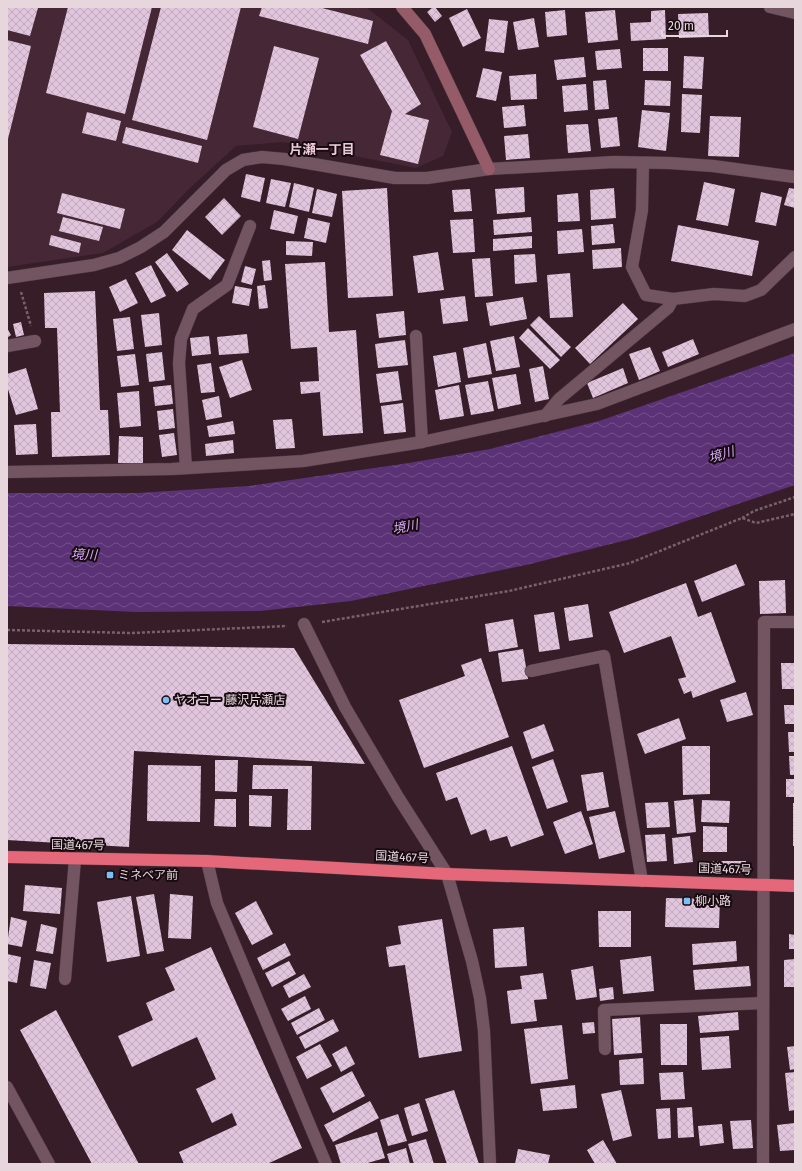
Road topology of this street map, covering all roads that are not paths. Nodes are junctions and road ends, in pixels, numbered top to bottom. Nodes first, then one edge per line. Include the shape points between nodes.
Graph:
1 (402, 7) edge
2 (770, 7) edge
3 (795, 13) edge
4 (643, 163) junction
5 (488, 169) junction
6 (795, 176) edge
7 (250, 226) dead end
8 (795, 257) edge
9 (12, 277) edge
10 (673, 299) junction
11 (795, 329) edge
12 (416, 336) dead end
13 (35, 341) road end
14 (7, 346) edge
15 (544, 416) junction
16 (422, 442) junction
17 (186, 468) junction
18 (7, 472) edge
19 (795, 622) edge
20 (304, 624) road end
21 (531, 670) dead end
22 (7, 857) edge
23 (75, 859) junction
24 (208, 861) junction
25 (447, 874) junction
26 (642, 881) junction
27 (763, 885) junction
28 (795, 886) edge
29 (65, 979) dead end
30 (763, 1002) junction
31 (605, 1050) dead end
32 (7, 1087) edge
33 (49, 1164) edge
34 (326, 1164) edge
35 (490, 1164) edge
36 (763, 1164) edge

1 - 5 street via 425,34
2 - 3 street
4 - 5 street via 614,162
4 - 6 street via 713,166
4 - 10 street via 642,210 632,266 646,295
5 - 9 street via 427,178 395,178 284,159 262,157 243,160 226,170 164,232 141,247 119,258 94,265
7 - 17 street via 227,285 193,309 181,338 179,363
8 - 10 street via 761,290 745,296 714,294
10 - 15 street via 668,308 559,399
11 - 15 street via 597,404
12 - 16 street
13 - 14 street
15 - 16 street
16 - 17 street via 303,461
17 - 18 street
19 - 27 street via 764,622
20 - 25 street via 345,707
21 - 26 street via 604,656
22 - 23 highway, 国道467号
23 - 24 highway, 国道467号
23 - 29 street
24 - 25 highway, 国道467号
24 - 34 street via 217,903
25 - 26 highway, 国道467号
25 - 35 street via 480,998 484,1031
26 - 27 highway, 国道467号
27 - 28 highway, 国道467号
27 - 30 street
30 - 31 street via 604,1010
30 - 36 street
32 - 33 street

